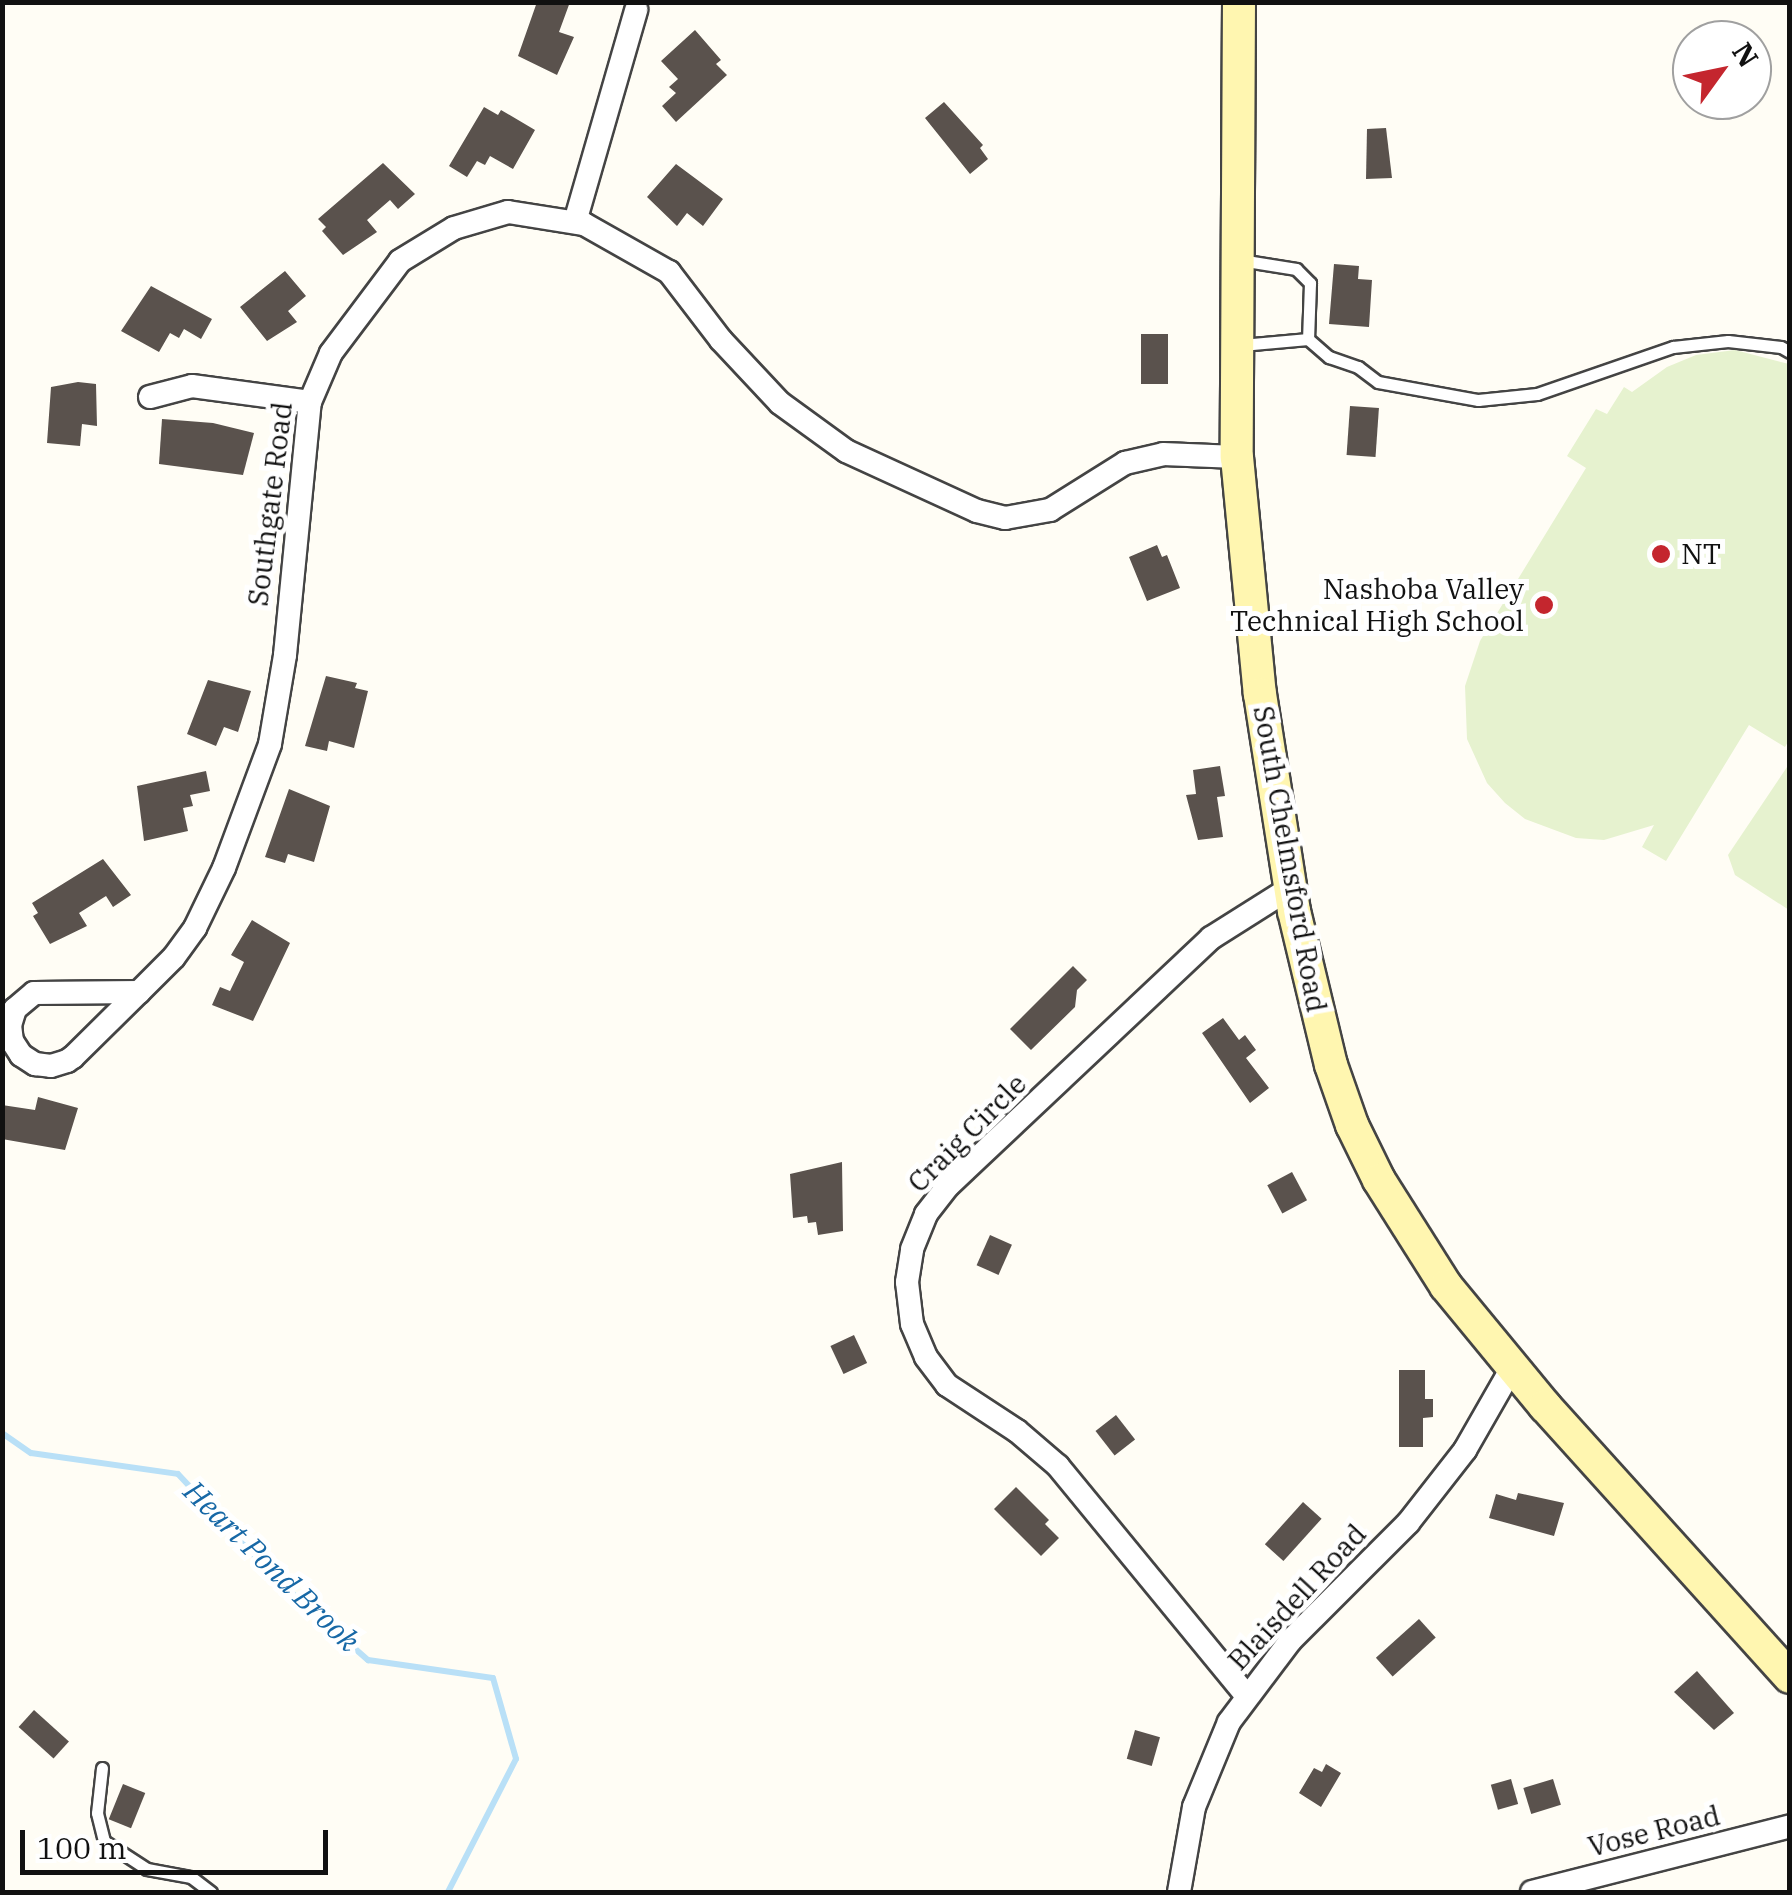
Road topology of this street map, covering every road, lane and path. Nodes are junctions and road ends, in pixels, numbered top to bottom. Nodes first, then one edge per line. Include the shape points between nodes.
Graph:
1 (1239, 2) edge
2 (636, 10) dead end
3 (575, 222) junction
4 (1240, 260) junction
5 (1308, 340) junction
6 (1241, 345) junction
7 (1790, 352) edge
8 (150, 397) dead end
9 (310, 402) junction
10 (1237, 458) junction
11 (1290, 888) junction
12 (139, 992) junction
13 (1512, 1368) junction
14 (1790, 1677) edge
15 (1246, 1695) junction
16 (102, 1768) dead end
17 (1790, 1826) edge
18 (210, 1892) edge
19 (1180, 1892) edge
20 (1532, 1892) edge

1 - 4 main road, South Chelmsford Road
2 - 3 street
3 - 9 street, Southgate Road via 508,212 454,228 400,261 339,340
3 - 10 street, Southgate Road via 669,272 780,403 846,450 978,512 1005,518 1050,510 1125,463 1163,454
4 - 5 lane via 1296,269 1310,283
4 - 6 main road, South Chelmsford Road
5 - 6 lane
5 - 7 lane via 1378,382 1478,400 1552,390 1673,347 1728,341
6 - 10 main road, South Chelmsford Road
8 - 9 street via 192,386
9 - 12 street, Southgate Road via 270,744 196,928
10 - 11 main road, South Chelmsford Road via 1260,694
11 - 13 main road, South Chelmsford Road via 1312,997 1352,1125 1411,1236
11 - 15 street, Craig Circle via 1211,938 948,1185 926,1214 907,1282 912,1324 947,1384 1058,1466
12 - 12 street, Southgate Road via 34,993 15,1009 12,1042 28,1060 59,1064
13 - 14 main road, South Chelmsford Road
13 - 15 street, Blaisdell Road via 1465,1450 1408,1523
15 - 19 street, Blaisdell Road via 1194,1807
16 - 18 lane via 98,1813 104,1840 147,1870 192,1877
17 - 20 street, Vose Road

